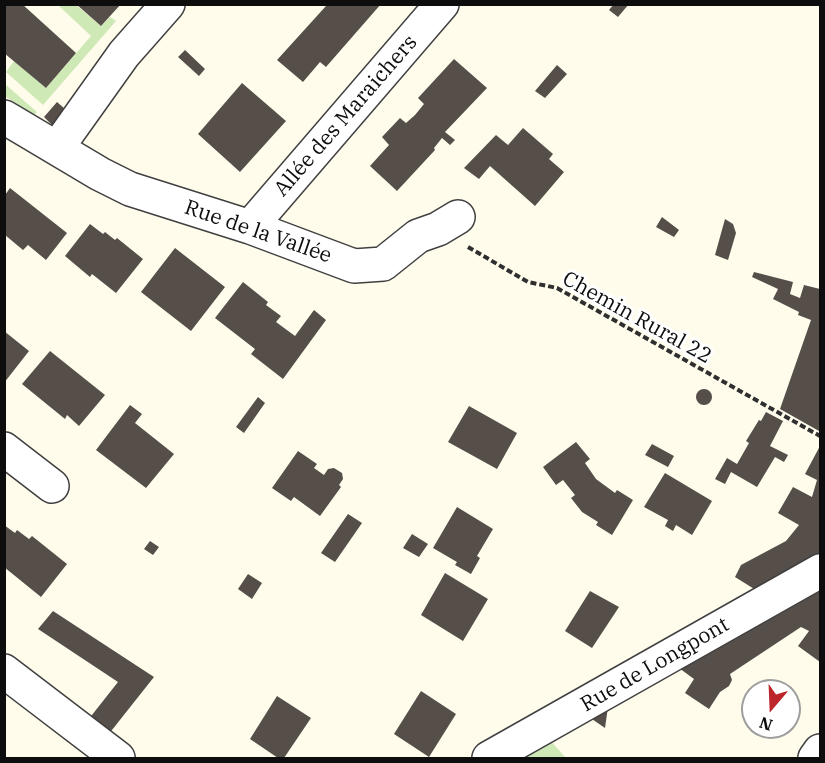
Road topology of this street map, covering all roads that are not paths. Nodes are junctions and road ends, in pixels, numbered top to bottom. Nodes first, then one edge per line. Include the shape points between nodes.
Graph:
1 (168, 4) edge
2 (442, 4) edge
3 (4, 117) edge
4 (57, 148) junction
5 (448, 223) road end
6 (250, 227) junction
7 (4, 449) edge
8 (52, 486) dead end
9 (820, 571) edge
10 (4, 671) edge
11 (820, 751) edge
12 (118, 759) edge
13 (489, 759) edge
14 (815, 759) edge

1 - 4 street via 124,54
2 - 6 street, Allée des Maraichers
3 - 4 street, Rue de la Vallée
4 - 6 street, Rue de la Vallée via 130,189
5 - 6 street, Rue de la Vallée via 418,236 383,264 354,266
7 - 8 street
9 - 13 street, Rue de Longpont
10 - 12 street
11 - 14 street

